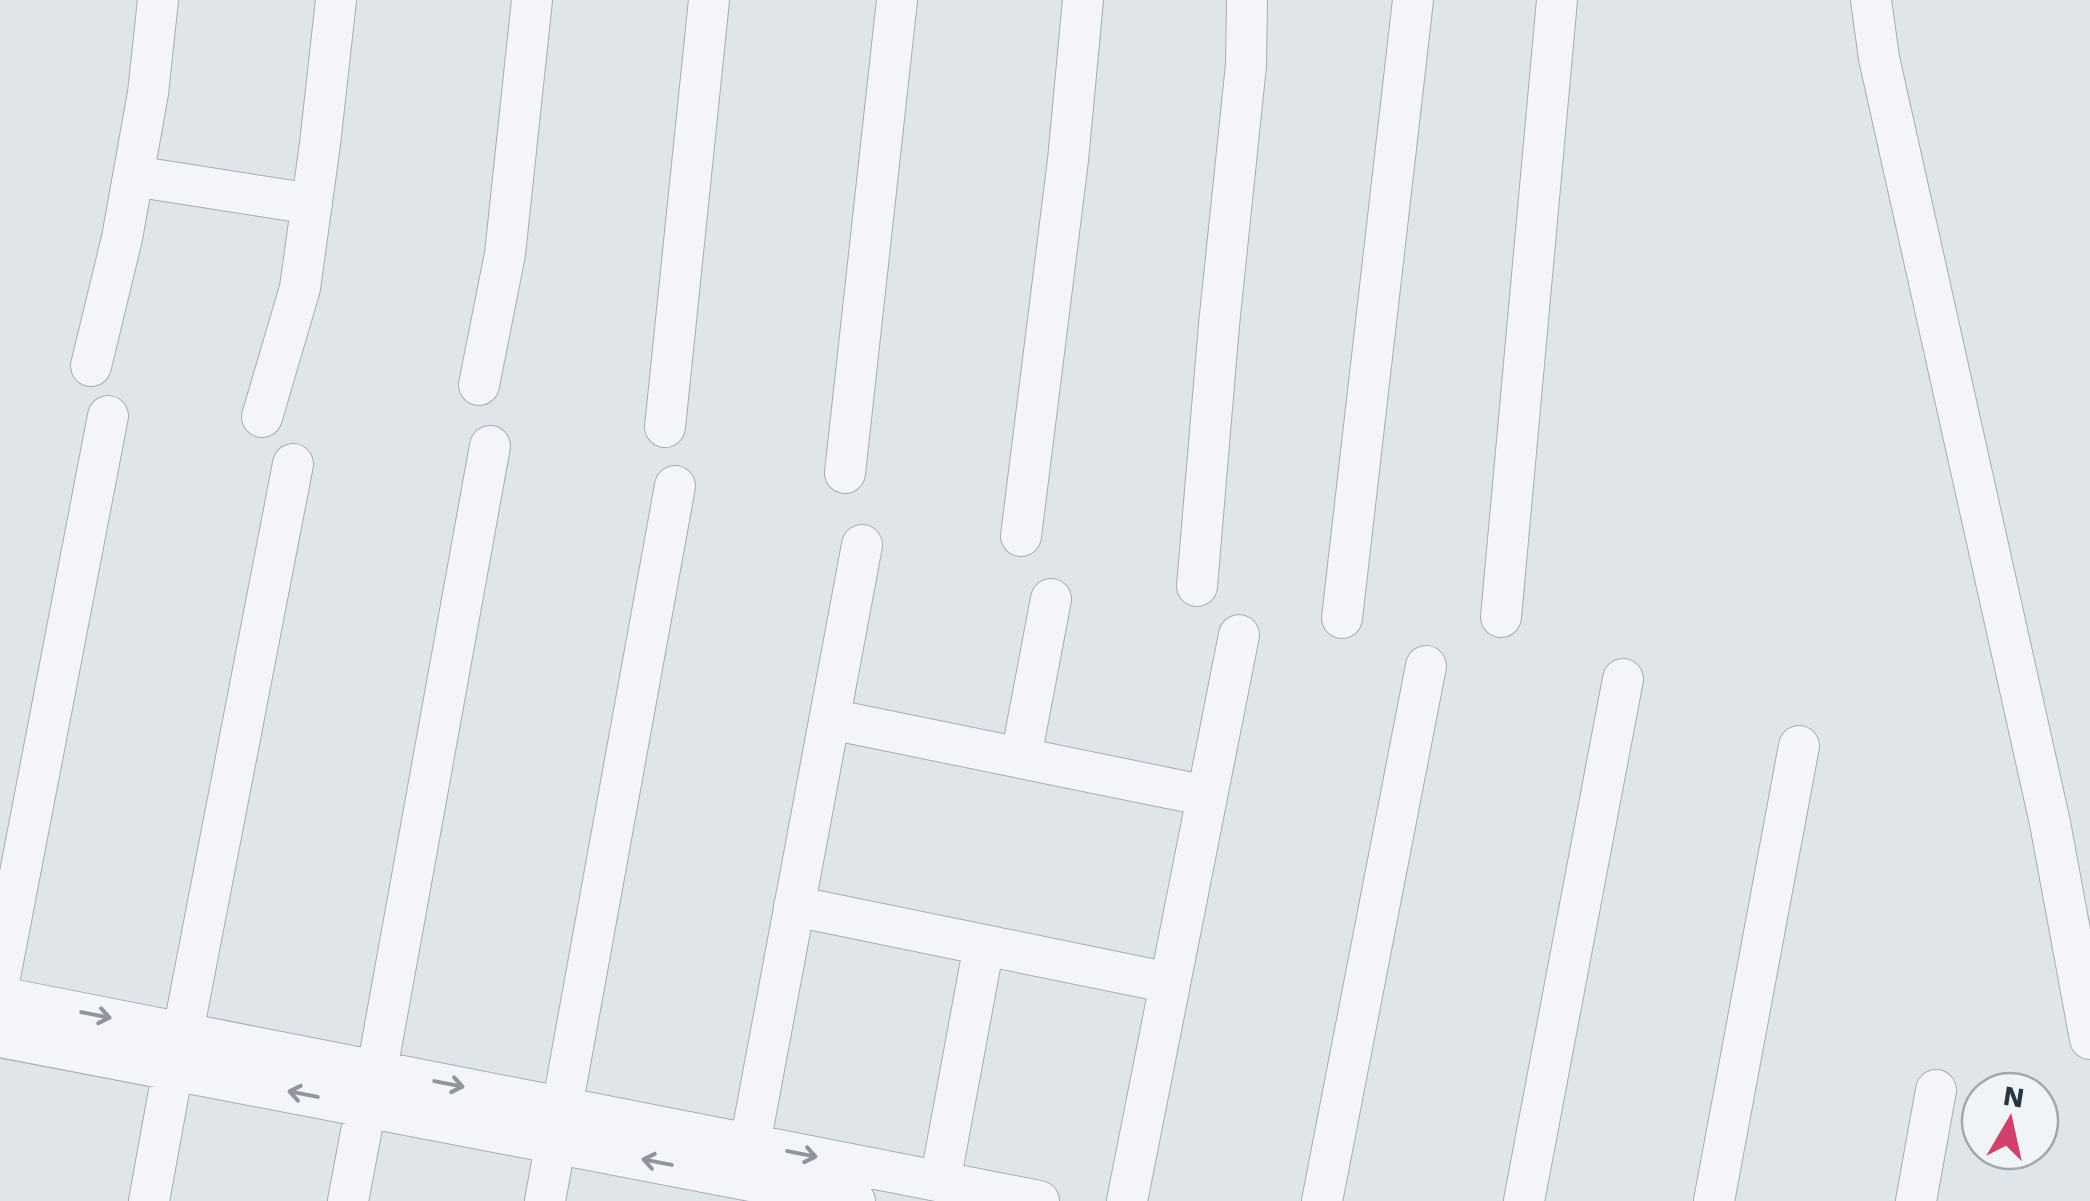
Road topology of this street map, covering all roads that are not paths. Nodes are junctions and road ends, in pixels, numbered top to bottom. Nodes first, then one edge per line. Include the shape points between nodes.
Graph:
1 (158, 0) edge
2 (336, 0) edge
3 (532, 0) edge
4 (709, 0) edge
5 (898, 0) edge
6 (1082, 0) edge
7 (1248, 0) edge
8 (1413, 0) edge
9 (1557, 0) edge
10 (1872, 0) edge
11 (133, 176) junction
12 (312, 204) junction
13 (91, 366) dead end
14 (479, 385) dead end
15 (108, 416) dead end
16 (262, 416) dead end
17 (665, 427) dead end
18 (490, 446) dead end
19 (293, 464) dead end
20 (846, 473) dead end
21 (675, 486) dead end
22 (1021, 536) dead end
23 (862, 544) dead end
24 (1197, 586) dead end
25 (1051, 600) dead end
26 (1502, 617) dead end
27 (1342, 618) dead end
28 (1239, 635) dead end
29 (1426, 666) dead end
30 (1623, 679) dead end
31 (830, 718) junction
32 (1800, 746) dead end
33 (1021, 758) junction
34 (1207, 796) junction
35 (15, 814) edge
36 (794, 906) junction
37 (984, 945) junction
38 (0, 977) edge
39 (1170, 983) junction
40 (0, 997) edge
41 (0, 1037) edge
42 (2090, 1039) edge
43 (178, 1050) junction
44 (371, 1088) junction
45 (1936, 1090) dead end
46 (559, 1124) junction
47 (743, 1174) edge
48 (940, 1182) junction
49 (150, 1201) edge
50 (348, 1201) edge
51 (545, 1201) edge
52 (855, 1201) edge
53 (1039, 1201) edge
54 (1127, 1201) edge
55 (1322, 1201) edge
56 (1524, 1201) edge
57 (1714, 1201) edge
58 (1916, 1201) edge

1 - 11 street
2 - 12 street
3 - 14 street via 505,254
4 - 17 street
5 - 20 street
6 - 22 street
7 - 24 street
8 - 27 street
9 - 26 street
10 - 42 street via 1879,58 2050,823
11 - 12 street
11 - 13 street
12 - 16 street via 300,288
15 - 35 street
18 - 44 street
19 - 43 street
21 - 46 street
23 - 31 street
25 - 33 street
28 - 34 street
29 - 55 street
30 - 56 street
31 - 33 street
31 - 36 street
32 - 57 street
33 - 34 street
34 - 39 street
35 - 38 street
36 - 37 street
36 - 47 street
37 - 39 street
37 - 48 street
39 - 54 street
40 -> 43 street
41 - 43 street
43 - 44 street
43 - 49 street
44 - 46 street
44 - 50 street
45 - 58 street
46 - 47 street
46 - 51 street
47 -> 48 street
47 - 52 street
48 - 53 street

